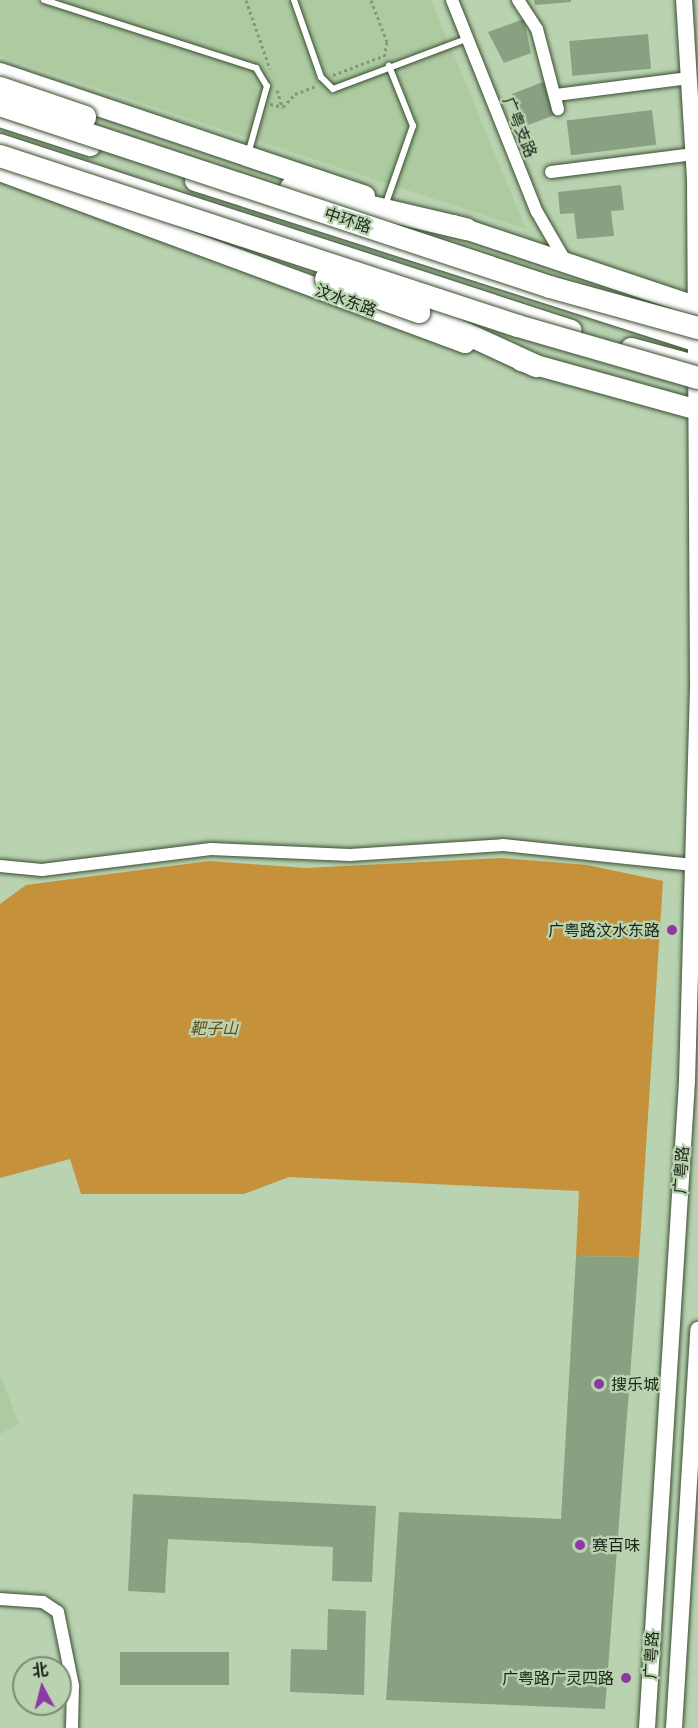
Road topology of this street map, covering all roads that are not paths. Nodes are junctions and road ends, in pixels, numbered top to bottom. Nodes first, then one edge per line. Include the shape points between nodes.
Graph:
1 (44, 0) edge
2 (294, 0) edge
3 (452, 0) edge
4 (518, 0) edge
5 (684, 0) edge
6 (466, 39) junction
7 (392, 65) junction
8 (0, 73) edge
9 (689, 78) junction
10 (0, 88) edge
11 (556, 96) junction
12 (0, 105) edge
13 (558, 110) dead end
14 (120, 115) junction
15 (0, 117) edge
16 (0, 144) edge
17 (694, 154) junction
18 (0, 156) edge
19 (248, 158) junction
20 (0, 162) edge
21 (162, 170) junction
22 (0, 171) edge
23 (87, 172) junction
24 (551, 172) dead end
25 (288, 179) junction
26 (205, 185) junction
27 (386, 203) junction
28 (132, 220) junction
29 (466, 229) junction
30 (566, 262) junction
31 (421, 282) junction
32 (362, 305) junction
33 (698, 307) edge
34 (697, 337) edge
35 (536, 366) junction
36 (697, 370) edge
37 (696, 410) edge
38 (693, 865) junction
39 (0, 866) edge
40 (698, 1330) edge
41 (0, 1599) edge
42 (72, 1728) edge
43 (647, 1728) edge
44 (674, 1728) edge

1 - 19 lane via 256,68 267,86
2 - 7 lane via 321,76 333,89
3 - 6 street, 广粤支路
4 - 11 street via 537,29
5 - 9 main road, 广粤路
6 - 7 lane
6 - 30 street, 广粤支路 via 537,212
7 - 27 lane via 413,126
8 - 14 main road
9 - 11 street
9 - 17 main road, 广粤路
10 - 25 highway, bridge
11 - 13 street
12 - 34 highway, 中环路, bridge
14 - 19 main road
14 - 21 main road
15 - 21 main road
16 - 23 main road
17 - 24 street
17 - 33 main road, 广粤路
18 - 36 highway, bridge via 518,326
19 - 25 main road
20 - 35 highway, bridge via 419,312
21 - 26 main road
22 - 28 main road, 汶水东路
23 - 28 main road
23 - 31 main road
25 - 26 main road
25 - 27 main road
25 - 29 highway
26 - 34 main road
27 - 29 main road
28 - 32 main road, 汶水东路
29 - 30 main road
30 - 33 main road
31 - 32 main road
31 - 36 main road
32 - 35 main road, 汶水东路
33 - 34 main road, 广粤路
34 - 36 main road, 广粤路
35 - 37 main road, 汶水东路
36 - 37 main road, 广粤路
37 - 38 main road, 广粤路 via 698,682
38 - 39 street via 503,844 350,855 211,849 42,870
38 - 43 main road, 广粤路 via 687,1081
40 - 44 main road, 广粤路
41 - 42 street via 43,1602 58,1612 73,1686

